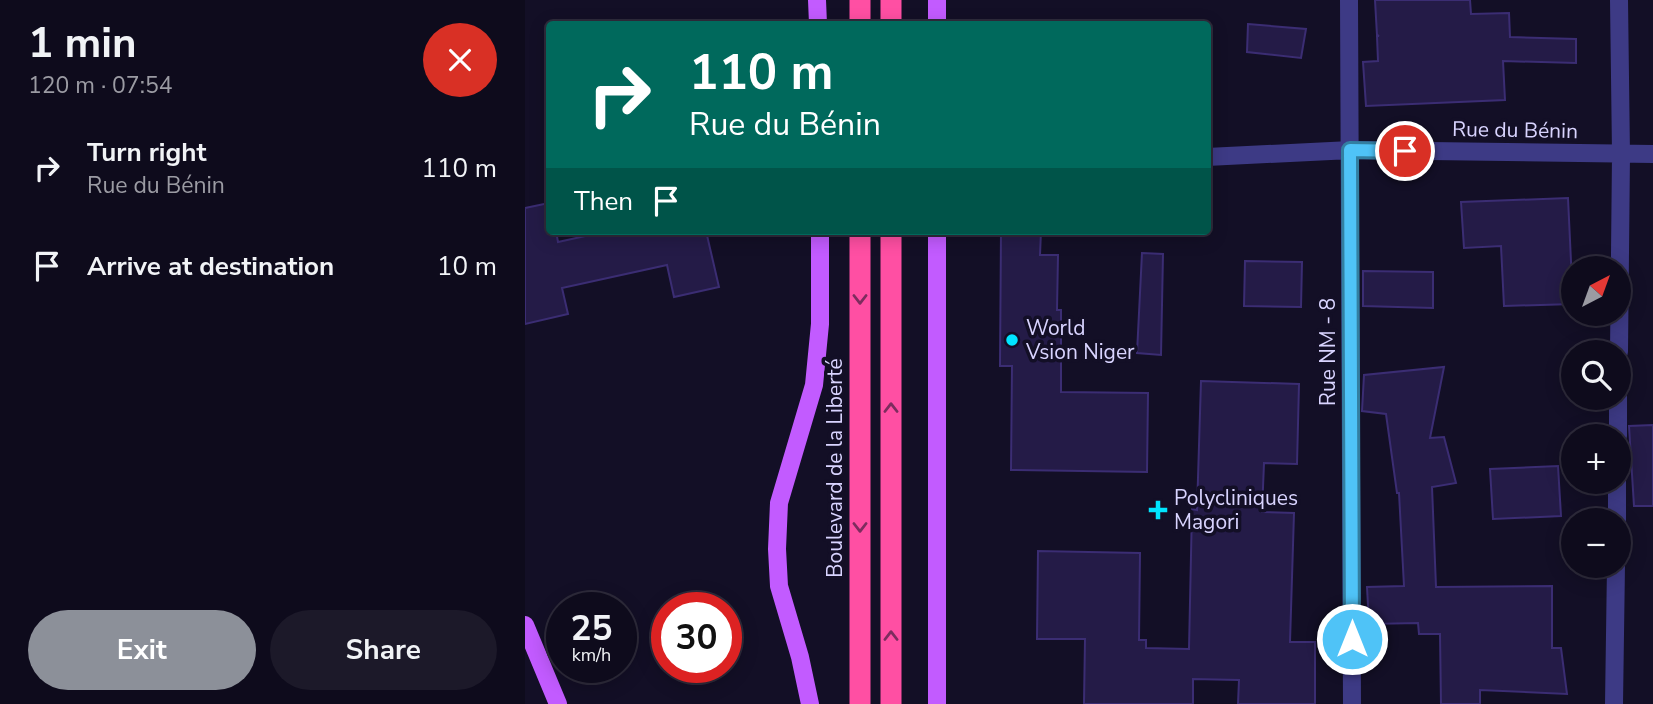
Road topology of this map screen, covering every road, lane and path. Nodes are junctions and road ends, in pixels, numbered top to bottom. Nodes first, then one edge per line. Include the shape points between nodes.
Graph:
1 (817, 0) edge
2 (860, 0) edge
3 (891, 0) edge
4 (937, 0) edge
5 (1349, 0) edge
6 (1619, 0) edge
7 (818, 21) edge
8 (860, 21) edge
9 (891, 21) edge
10 (937, 21) edge
11 (1350, 150) junction
12 (1621, 154) junction
13 (1653, 154) edge
14 (1211, 158) edge
15 (820, 235) edge
16 (860, 235) edge
17 (891, 235) edge
18 (937, 235) edge
19 (1619, 340) edge
20 (1616, 578) edge
21 (525, 625) edge
22 (558, 704) edge
23 (810, 704) edge
24 (860, 704) edge
25 (891, 704) edge
26 (937, 704) edge
27 (1352, 704) edge
28 (1614, 704) edge

1 - 7 main road
2 - 8 highway
3 - 9 highway
4 - 10 main road
5 - 11 street, Rue NM - 8
6 - 12 street
11 - 12 street, Rue du Bénin
11 - 14 street, Rue du Bénin
11 - 27 street, Rue NM - 8
12 - 13 street, Rue du Bénin
12 - 19 street
15 - 23 main road, Boulevard de la Liberté via 820,324 814,385 779,503 777,548 779,586
16 -> 24 highway, Boulevard de la Liberté
25 -> 17 highway
18 - 26 main road
20 - 28 street
21 - 22 main road

